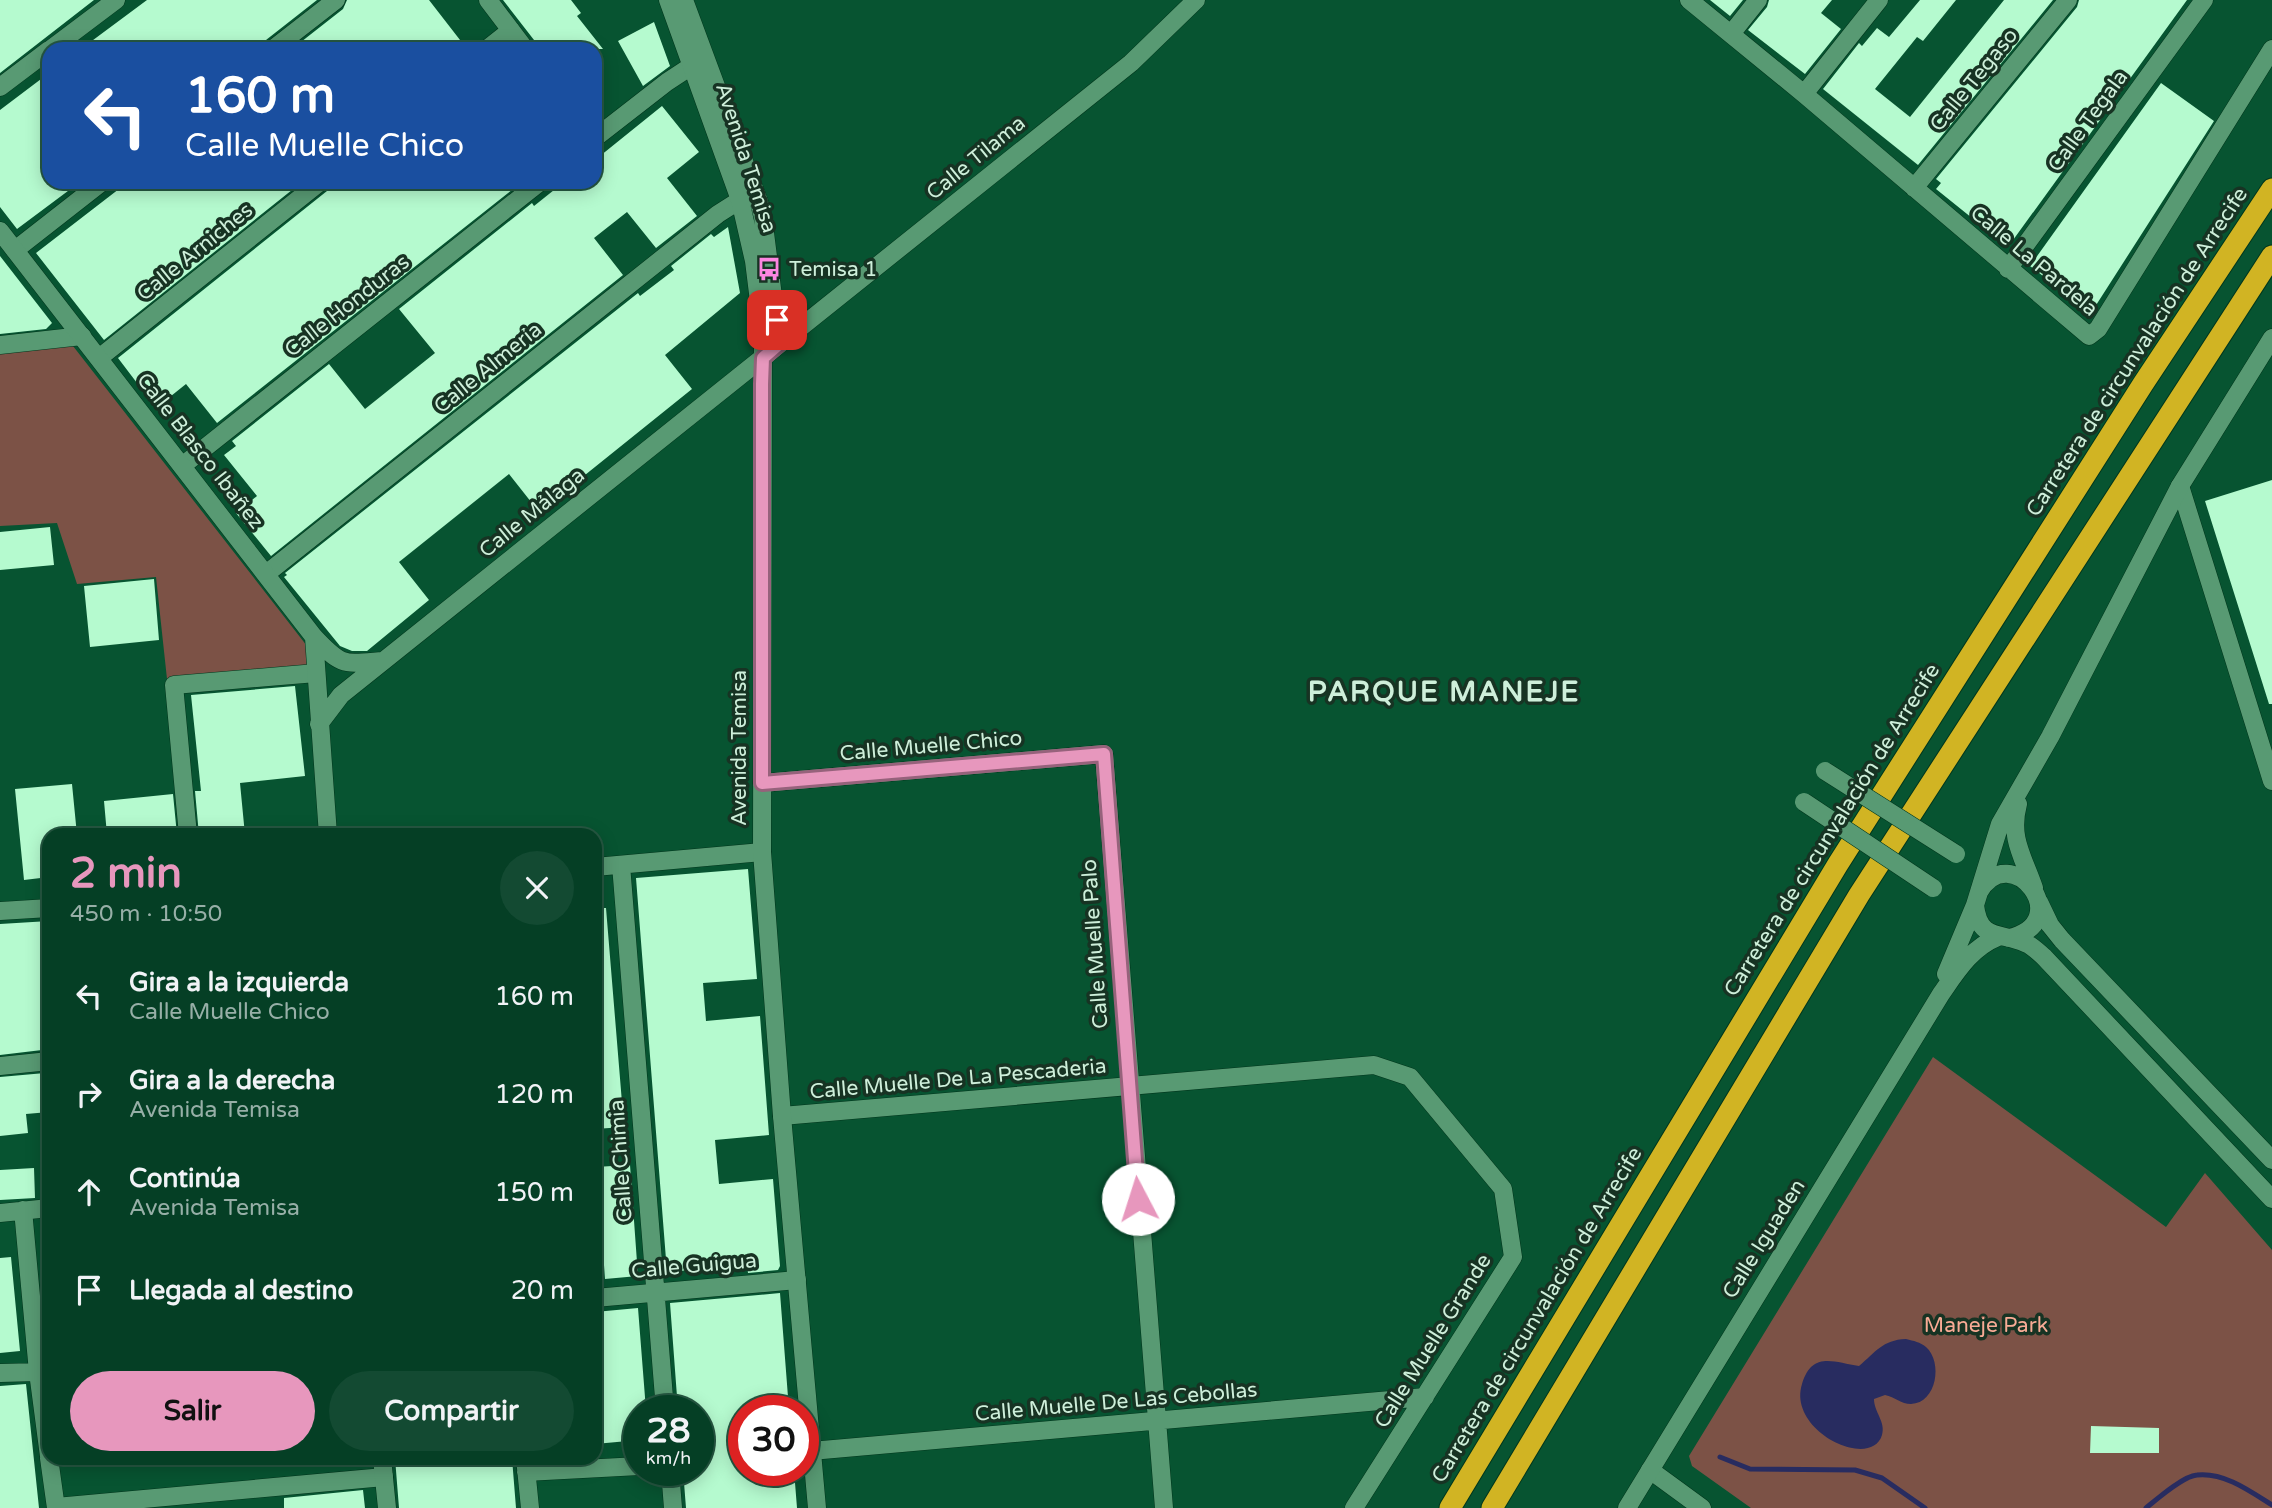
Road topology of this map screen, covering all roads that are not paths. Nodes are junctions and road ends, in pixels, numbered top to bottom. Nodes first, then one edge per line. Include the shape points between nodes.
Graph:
1 (116, 0) edge
2 (336, 0) edge
3 (488, 0) edge
4 (668, 0) edge
5 (684, 0) edge
6 (1196, 0) edge
7 (1689, 0) edge
8 (1758, 0) edge
9 (1879, 0) edge
10 (2068, 0) edge
11 (2204, 0) edge
12 (511, 30) junction
13 (1731, 34) junction
14 (61, 42) edge
15 (282, 42) edge
16 (496, 42) edge
17 (520, 42) edge
18 (2272, 49) edge
19 (42, 56) edge
20 (699, 61) junction
21 (0, 87) edge
22 (1804, 94) junction
23 (602, 133) edge
24 (1914, 188) junction
25 (93, 189) edge
26 (311, 189) edge
27 (531, 189) edge
28 (2272, 189) edge
29 (740, 200) junction
30 (0, 231) edge
31 (15, 250) junction
32 (2272, 256) edge
33 (2008, 269) junction
34 (82, 336) junction
35 (2272, 338) edge
36 (779, 344) junction
37 (0, 345) edge
38 (99, 358) junction
39 (763, 358) junction
40 (182, 466) junction
41 (2180, 485) junction
42 (266, 574) junction
43 (314, 637) junction
44 (383, 661) junction
45 (316, 673) junction
46 (319, 724) junction
47 (1104, 754) joint
48 (1825, 771) dead end
49 (2272, 781) edge
50 (762, 783) junction
51 (2023, 787) junction
52 (1804, 802) dead end
53 (187, 828) edge
54 (327, 828) edge
55 (762, 852) junction
56 (1956, 854) dead end
57 (621, 865) junction
58 (602, 866) edge
59 (1933, 888) dead end
60 (2037, 896) junction
61 (1976, 900) junction
62 (42, 908) edge
63 (0, 911) edge
64 (2004, 938) junction
65 (1941, 994) junction
66 (42, 1062) edge
67 (0, 1066) edge
68 (1129, 1088) junction
69 (782, 1116) junction
70 (2272, 1160) edge
71 (1503, 1189) joint
72 (2272, 1199) edge
73 (42, 1209) edge
74 (23, 1210) junction
75 (0, 1213) edge
76 (797, 1280) junction
77 (654, 1293) junction
78 (602, 1297) edge
79 (37, 1372) junction
80 (0, 1373) edge
81 (664, 1395) edge
82 (806, 1395) edge
83 (1425, 1398) junction
84 (42, 1407) edge
85 (1157, 1421) junction
86 (819, 1450) edge
87 (50, 1465) edge
88 (383, 1465) edge
89 (526, 1465) edge
90 (623, 1466) edge
91 (1650, 1471) junction
92 (384, 1477) junction
93 (671, 1486) edge
94 (815, 1486) edge
95 (56, 1507) edge
96 (387, 1508) edge
97 (530, 1508) edge
98 (673, 1508) edge
99 (817, 1508) edge
100 (1164, 1508) edge
101 (1354, 1508) edge
102 (1450, 1508) edge
103 (1492, 1508) edge
104 (1627, 1508) edge
105 (1702, 1508) edge

1 - 14 street
2 - 15 street
3 - 12 street
4 - 20 street, Avenida Temisa
5 - 20 street, Avenida Temisa
6 - 36 street, Calle Tilama via 1130,63
7 - 13 street, Calle La Pardela
8 - 13 street
9 - 22 street
10 - 24 street, Calle Tegaso
11 - 33 street, Calle Tegala
12 - 16 street
12 - 17 street
13 - 22 street, Calle La Pardela
18 - 33 street, Calle La Pardela via 2089,337
19 - 21 street
20 - 23 street
20 - 29 street, Avenida Temisa
20 - 36 street, Avenida Temisa via 763,217
22 - 24 street, Calle La Pardela
24 - 33 street, Calle La Pardela
25 - 31 street
26 - 38 street, Calle Arniches
27 - 40 street, Calle Honduras
28 - 102 highway, Carretera de circunvalación de Arrecife via 1838,864
29 - 39 street, Avenida Temisa via 754,261
29 - 42 street, Calle Almería
30 - 31 street, Calle Blasco Ibañez
31 - 34 street, Calle Blasco Ibañez
32 - 103 highway via 1859,895
34 - 37 street
34 - 38 street, Calle Blasco Ibañez
35 - 41 street
36 - 39 street, Calle Málaga
38 - 40 street, Calle Blasco Ibañez
39 - 44 street, Calle Málaga
39 - 50 street, Avenida Temisa
40 - 42 street, Calle Blasco Ibañez
41 - 49 street
41 - 51 street
42 - 43 street, Calle Blasco Ibañez
43 - 44 street, Calle Blasco Ibañez via 332,657 346,664
43 - 45 street
44 - 46 street, Calle Málaga via 341,695
45 - 46 street
45 - 53 street via 174,685
46 - 54 street
47 - 50 street, Calle Muelle Chico
47 - 68 street, Calle Muelle Palo
48 - 56 street, bridge
50 - 55 street, Avenida Temisa
51 - 60 street via 2013,823
51 - 61 street, Calle Iguaden via 2000,824
52 - 59 street, bridge
55 - 57 street
55 - 69 street, Avenida Temisa
57 - 58 street
57 - 77 street, Calle Chimia
60 - 61 street via 2019,876 2009,874 1990,880
60 - 64 street via 2035,922 2019,936
60 - 70 street via 2062,940
61 - 64 street via 1981,925
61 - 65 street, Calle Iguaden
62 - 63 street
64 - 65 street, Calle Iguaden via 1987,942 1967,958
64 - 72 street via 2028,943 2044,957
65 - 91 street, Calle Iguaden
66 - 67 street
68 - 69 street, Calle Muelle De La Pescaderia
68 - 71 street, Calle Muelle De La Pescaderia via 1374,1065 1410,1077
68 - 85 street, Calle Muelle Palo
69 - 76 street, Avenida Temisa
71 - 83 street, Calle Muelle Grande via 1513,1257
73 - 74 street
74 - 75 street
74 - 79 street
76 - 77 street, Calle Guigua
76 - 82 street, Avenida Temisa
77 - 78 street, Calle Guigua
77 - 81 street, Calle Chimia
79 - 80 street
79 - 84 street
83 - 85 street, Calle Muelle De Las Cebollas
83 - 101 street, Calle Muelle Grande
85 - 86 street, Calle Muelle De Las Cebollas
85 - 100 street, Calle Muelle Palo
87 - 95 street
88 - 92 street
89 - 90 street
89 - 97 street
91 - 104 street, Calle Iguaden
91 - 105 street
92 - 95 street
92 - 96 street
93 - 98 street
94 - 99 street, Avenida Temisa

